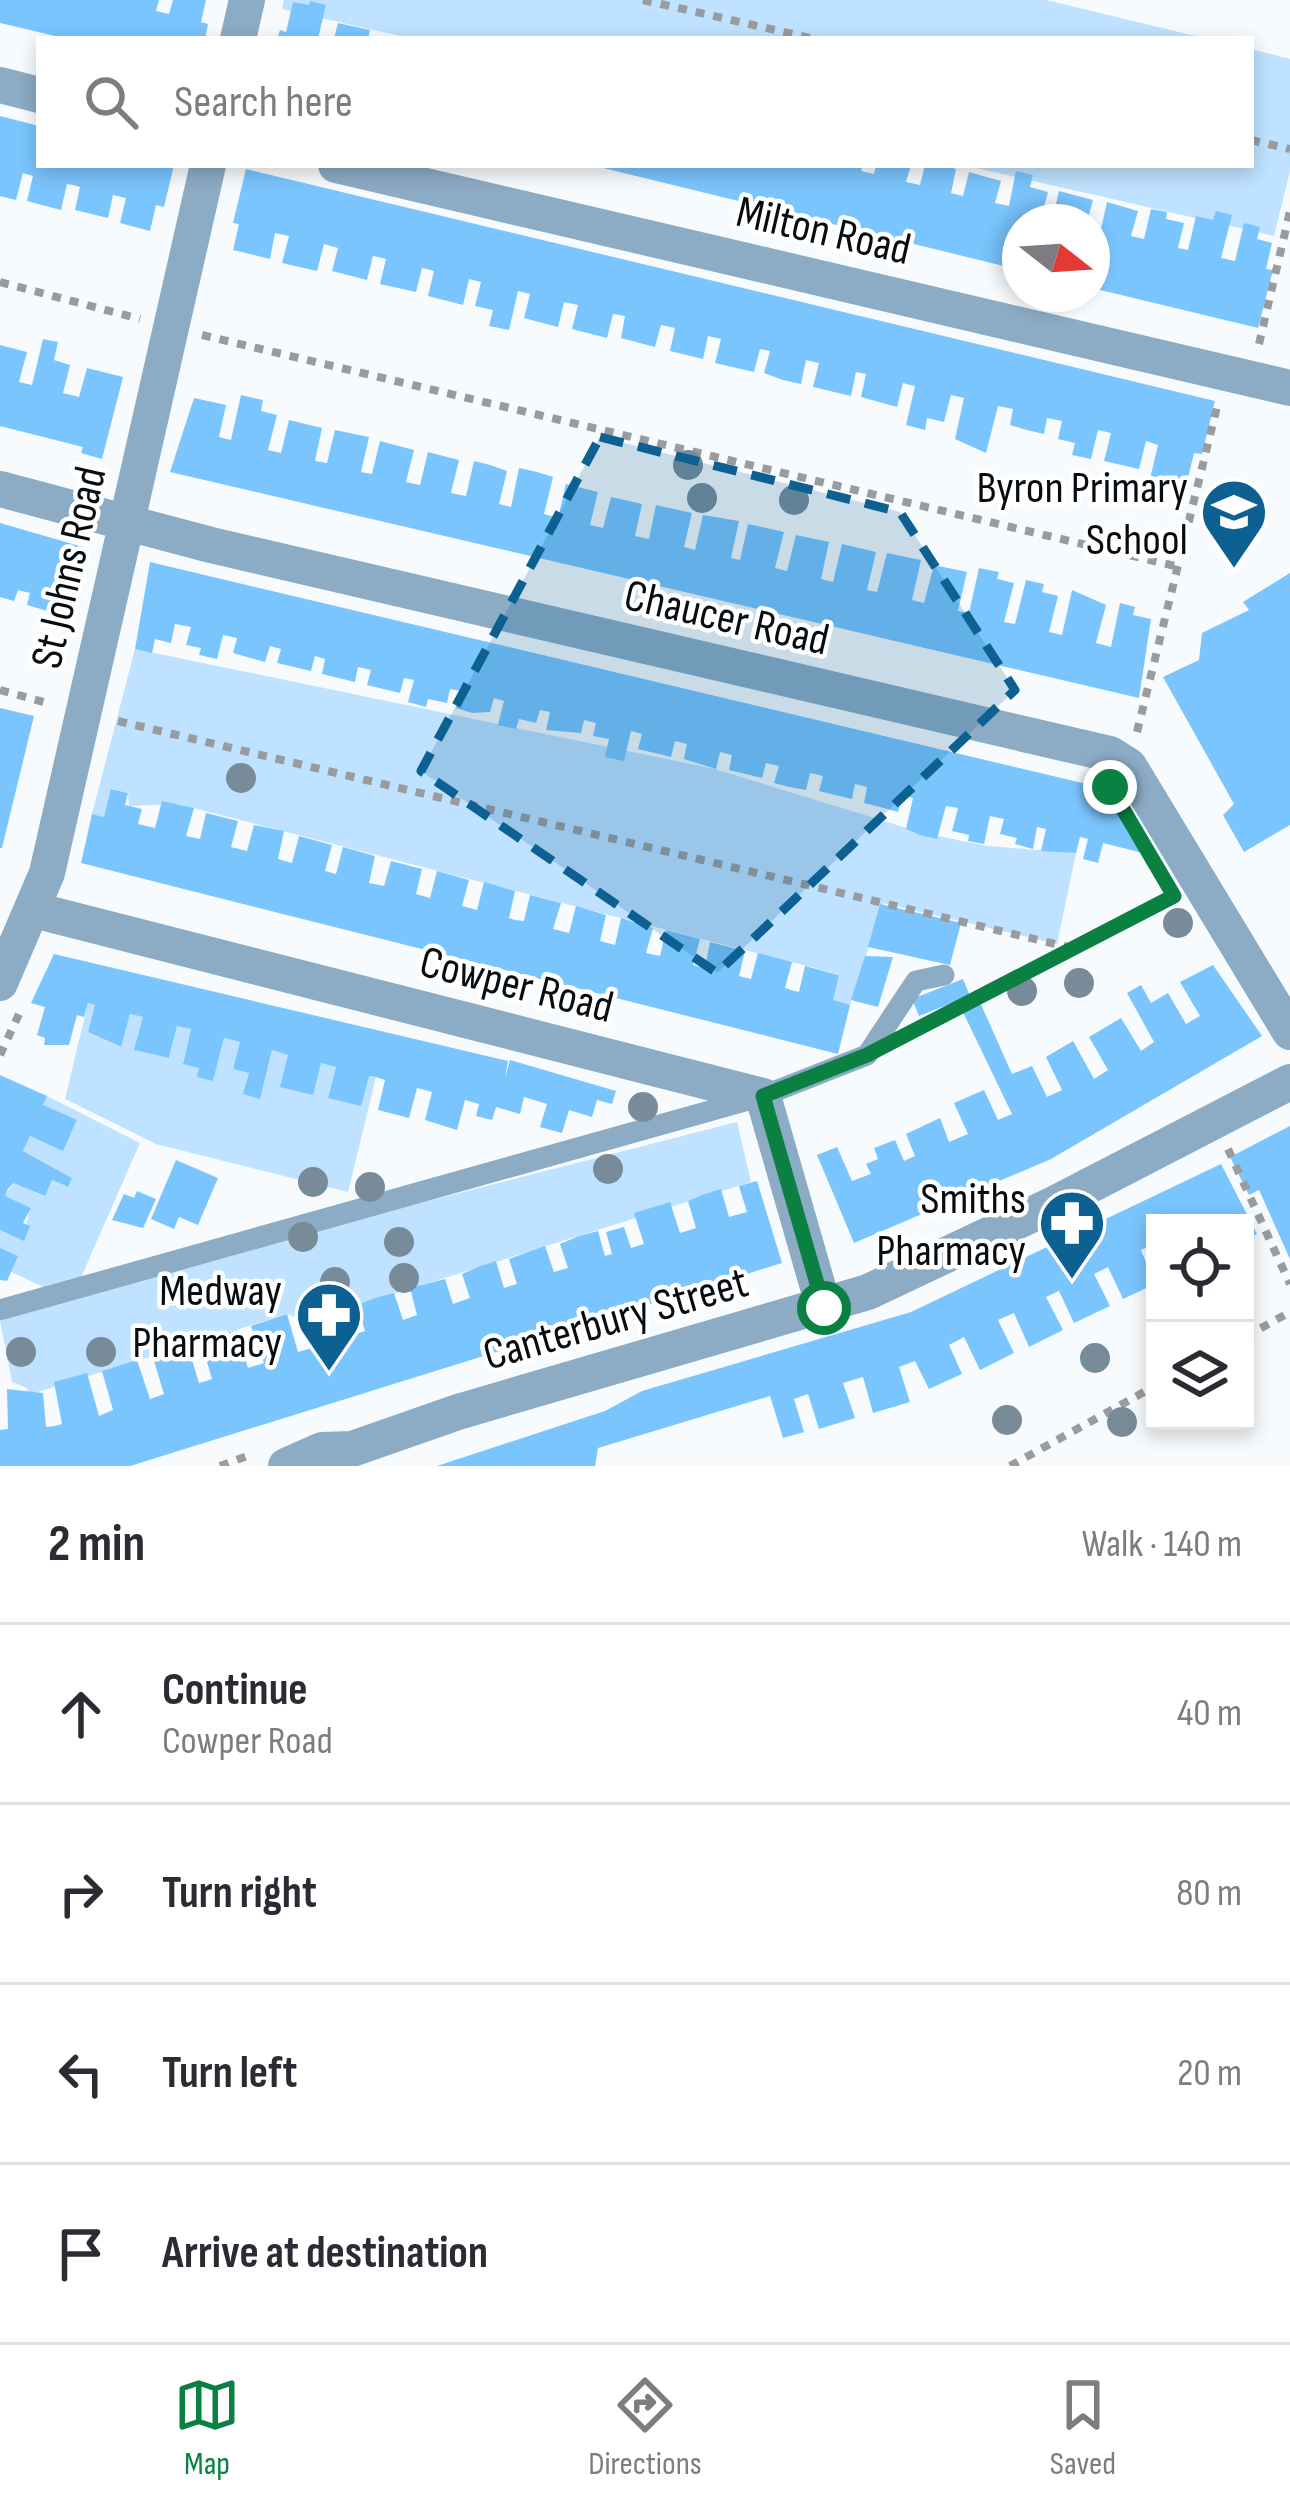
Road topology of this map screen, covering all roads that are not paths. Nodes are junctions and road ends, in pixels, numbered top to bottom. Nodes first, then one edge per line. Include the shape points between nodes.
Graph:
1 (247, 0) edge
2 (239, 36) edge
3 (0, 86) edge
4 (36, 94) edge
5 (207, 168) edge
6 (349, 168) edge
7 (1290, 388) edge
8 (0, 489) edge
9 (125, 523) junction
10 (34, 910) junction
11 (944, 975) dead end
12 (14, 990) edge
13 (1290, 1032) edge
14 (1290, 1082) edge
15 (763, 1096) junction
16 (824, 1308) junction
17 (0, 1310) edge
18 (344, 1458) edge
19 (286, 1466) edge

1 - 2 street
3 - 4 street
5 - 9 street, St Johns Road via 153,316
6 - 7 street, Milton Road
8 - 9 street, Chaucer Road
9 - 10 street, St Johns Road
9 - 13 street, Chaucer Road via 1110,754 1129,766
10 - 12 street, St Johns Road
10 - 15 street, Cowper Road
11 - 15 lane via 916,981 867,1055
14 - 16 street, Canterbury Street via 984,1238
15 - 16 street
15 - 17 lane
16 - 18 street, Canterbury Street via 479,1406
18 - 19 street, Canterbury Street via 322,1450

